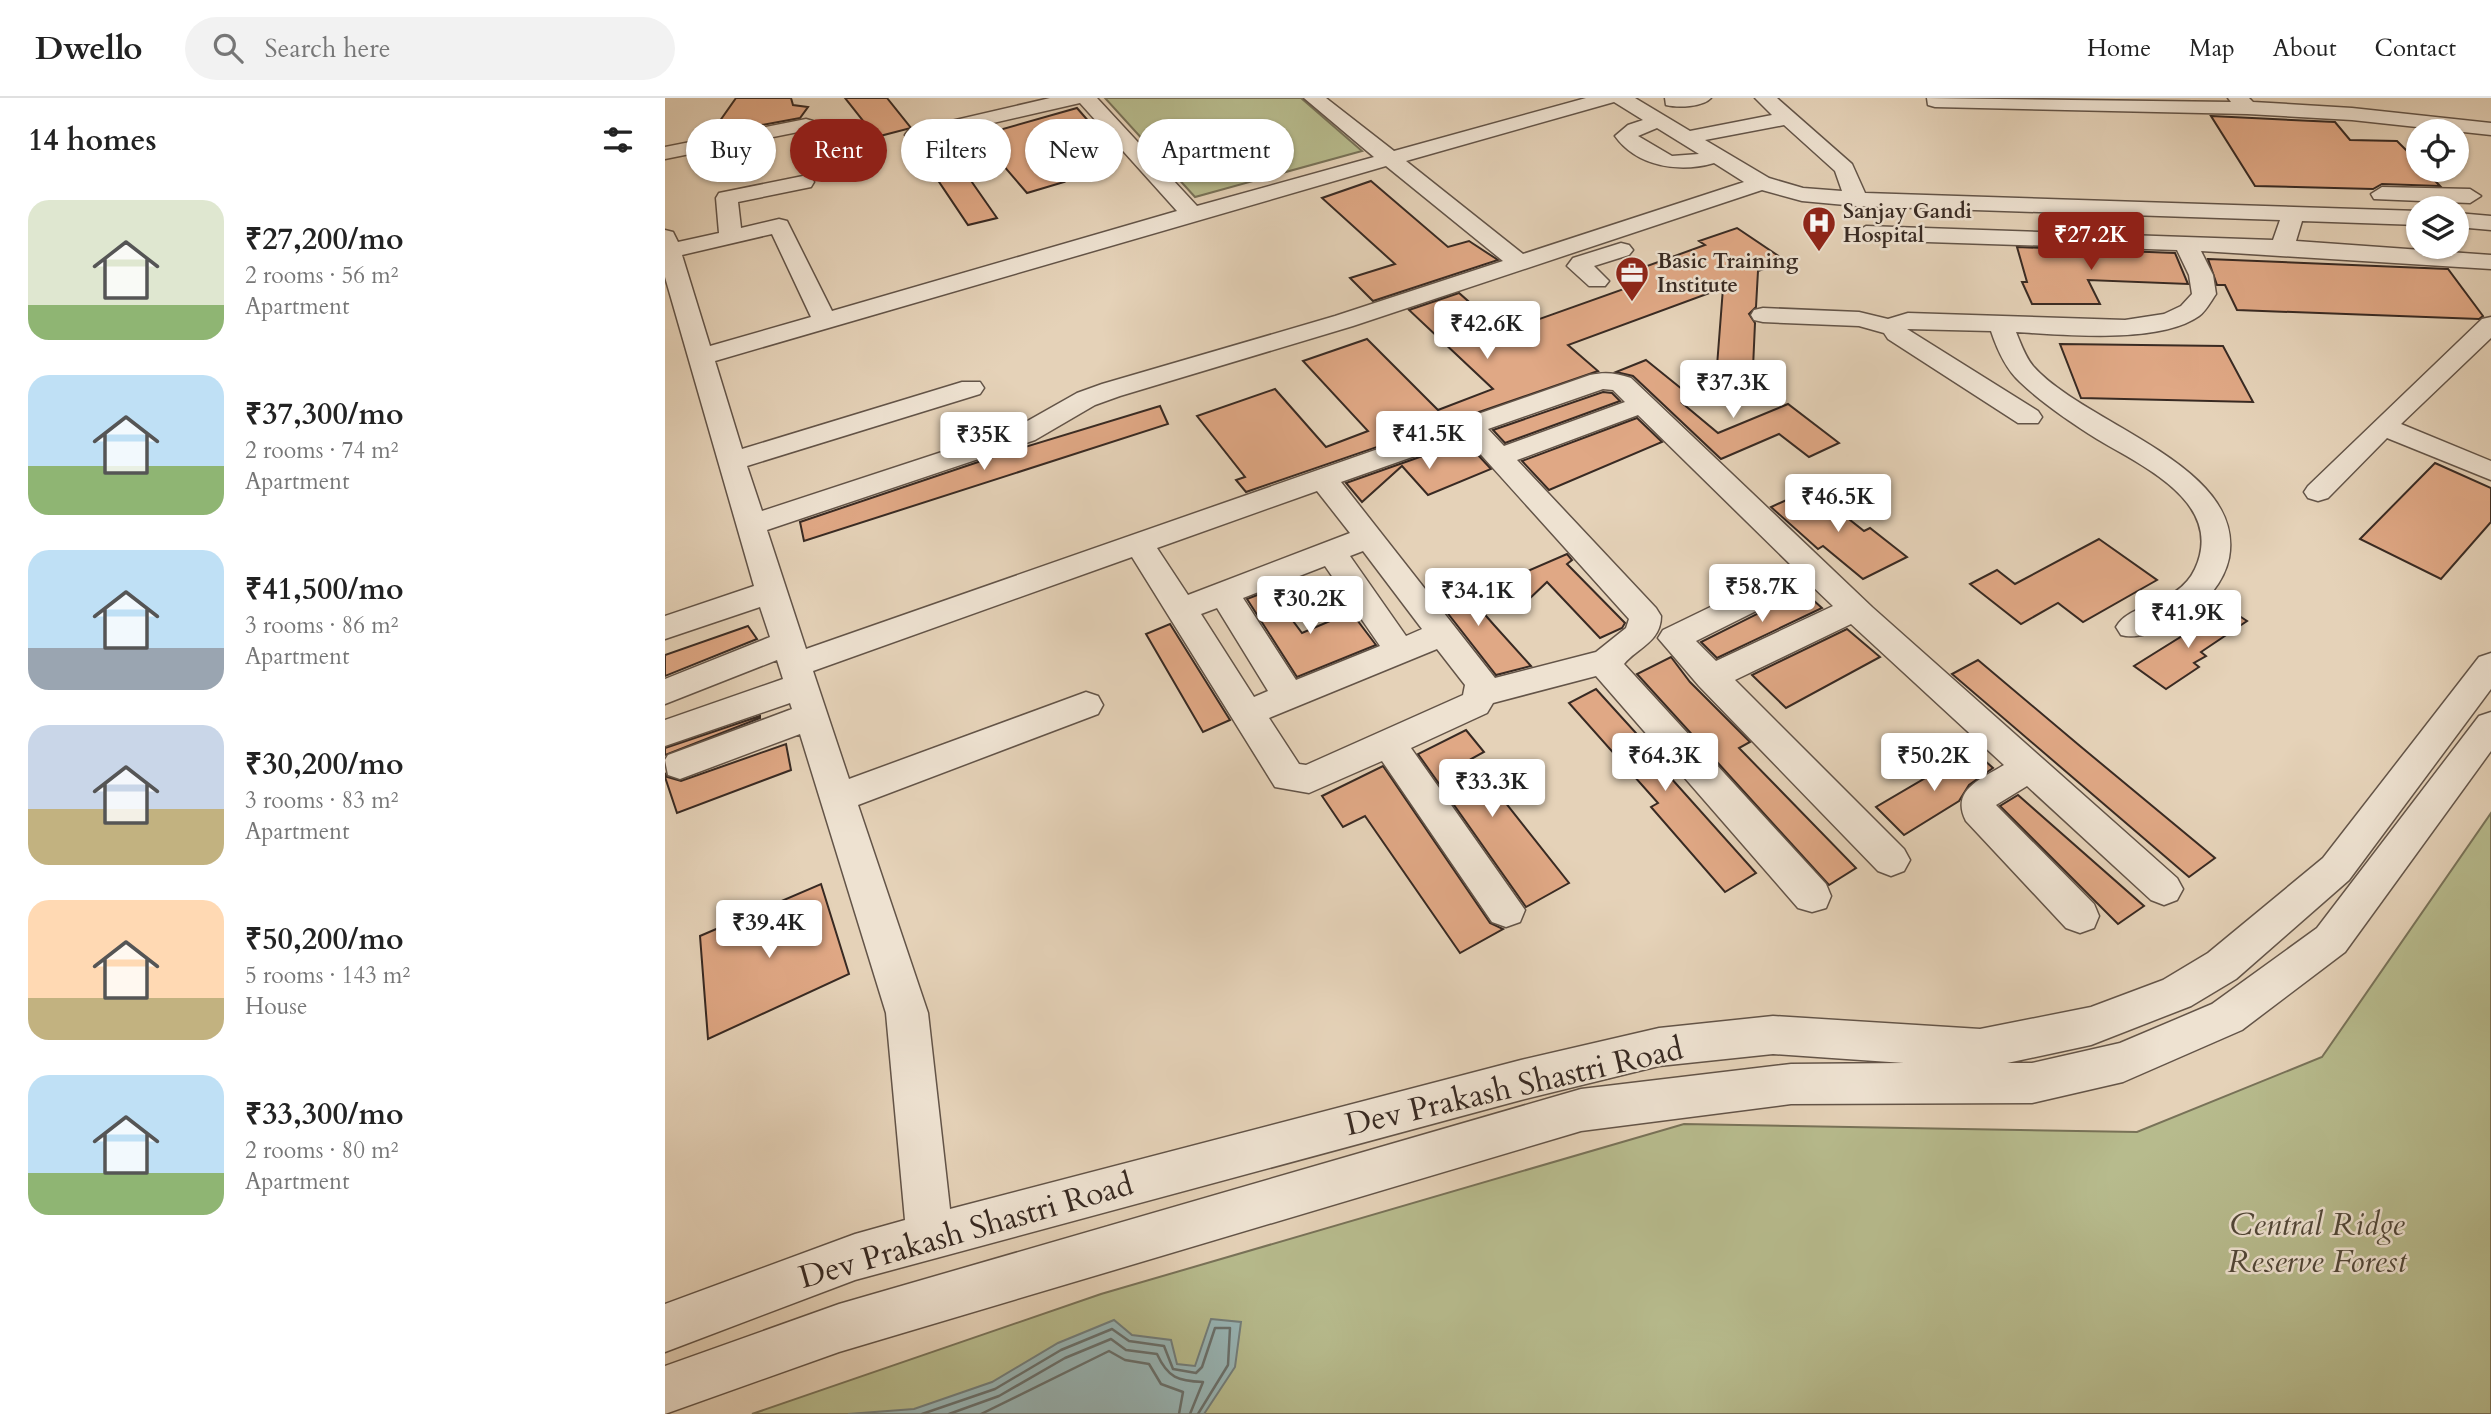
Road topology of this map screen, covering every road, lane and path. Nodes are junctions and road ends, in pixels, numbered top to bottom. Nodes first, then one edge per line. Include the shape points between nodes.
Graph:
1 (1075, 98) edge
2 (1086, 98) edge
3 (1314, 98) edge
4 (1608, 98) edge
5 (1621, 98) edge
6 (1701, 98) edge
7 (1743, 98) edge
8 (1765, 98) edge
9 (1673, 101) dead end
10 (1935, 102) dead end
11 (2243, 103) edge
12 (959, 106) dead end
13 (1785, 117) junction
14 (970, 119) edge
15 (985, 119) edge
16 (2393, 119) junction
17 (1659, 121) junction
18 (790, 128) edge
19 (2491, 129) edge
20 (2406, 133) edge
21 (1686, 138) junction
22 (665, 153) edge
23 (1716, 156) junction
24 (1387, 159) junction
25 (803, 182) dead end
26 (2458, 182) edge
27 (1761, 183) junction
28 (1802, 194) junction
29 (2364, 194) dead end
30 (2480, 198) edge
31 (2292, 199) junction
32 (1856, 200) junction
33 (2185, 210) junction
34 (1192, 214) junction
35 (2406, 216) edge
36 (2469, 221) edge
37 (2491, 223) edge
38 (1866, 233) dead end
39 (731, 237) junction
40 (2193, 243) junction
41 (667, 244) edge
42 (2282, 247) junction
43 (1519, 262) junction
44 (2491, 262) edge
45 (1597, 281) dead end
46 (1763, 315) dead end
47 (825, 321) junction
48 (2001, 324) junction
49 (2491, 324) edge
50 (1894, 328) junction
51 (701, 358) junction
52 (971, 388) dead end
53 (1643, 404) junction
54 (2028, 417) dead end
55 (1471, 426) junction
56 (2383, 426) junction
57 (1500, 457) junction
58 (732, 461) junction
59 (2491, 471) edge
60 (1323, 479) junction
61 (2318, 492) dead end
62 (751, 525) junction
63 (1369, 537) junction
64 (1140, 545) junction
65 (1331, 552) junction
66 (1814, 569) junction
67 (771, 592) junction
68 (1224, 594) junction
69 (1854, 609) junction
70 (1181, 610) junction
71 (2132, 627) dead end
72 (665, 628) edge
73 (1442, 634) junction
74 (1400, 651) junction
75 (1607, 661) junction
76 (2491, 665) edge
77 (798, 677) junction
78 (1711, 677) junction
79 (665, 692) edge
80 (1482, 694) junction
81 (1289, 696) junction
82 (1086, 705) dead end
83 (1248, 713) junction
84 (2491, 725) edge
85 (665, 733) edge
86 (1388, 742) junction
87 (680, 765) dead end
88 (2030, 767) junction
89 (837, 798) junction
90 (1891, 860) dead end
91 (2164, 888) dead end
92 (1812, 896) dead end
93 (1506, 910) dead end
94 (2080, 916) dead end
95 (930, 1237) junction
96 (665, 1328) edge
97 (665, 1391) edge

1 - 15 street
2 - 34 street
3 - 24 street
4 - 24 street
5 - 17 street
6 - 9 street
7 - 13 street
8 - 13 street
10 - 11 street
11 - 16 street
12 - 14 street
13 - 21 street
13 - 32 street via 1846,168
16 - 19 street
16 - 20 street
17 - 21 street
17 - 23 street via 1625,136 1664,163 1695,163
18 - 22 street
21 - 23 street
23 - 27 street
24 - 34 street
24 - 43 street
25 - 39 street via 727,198
26 - 30 street
27 - 28 street
27 - 43 street
28 - 32 street
28 - 45 street via 1581,263
29 - 30 street
31 - 33 street
31 - 35 street
31 - 42 street
32 - 33 street
33 - 40 street
34 - 47 street
36 - 37 street
38 - 40 street
39 - 41 street
39 - 47 street via 779,226
40 - 42 street
40 - 48 street via 2204,294 2191,311 2166,321 2125,326
41 - 51 street
42 - 44 street
43 - 62 street via 1344,321 1111,390 1025,434
46 - 50 street via 1859,319
47 - 51 street
48 - 50 street via 1908,320
48 - 71 street via 2011,353 2029,377 2104,431 2165,467 2188,485 2213,519 2218,551 2202,583 2177,606
49 - 56 street
50 - 54 street via 1896,334
51 - 58 street
52 - 58 street
53 - 55 street via 1622,384 1599,381
53 - 57 street
53 - 66 street
55 - 57 street
55 - 60 street
56 - 59 street
56 - 61 street
57 - 75 street via 1645,616 1647,625 1641,634
58 - 62 street
60 - 63 street
60 - 64 street
62 - 67 street
63 - 65 street
63 - 73 street
64 - 70 street
64 - 77 street
65 - 68 street
65 - 74 street
66 - 69 street
66 - 78 street via 1674,638
67 - 72 street
67 - 77 street
68 - 70 street
68 - 81 street
69 - 78 street
69 - 88 street
70 - 83 street
73 - 74 street
73 - 80 street via 1481,682
74 - 81 street
75 - 80 street
75 - 92 street via 1608,669
76 - 95 street, Dev Prakash Shastri Road via 2336,870 2222,966 2177,993 2091,1026 1980,1049 1773,1035 1660,1047
77 - 79 street
77 - 85 street
77 - 87 street
77 - 89 street
78 - 90 street
80 - 86 street via 1475,704
81 - 83 street
82 - 89 street
83 - 86 street via 1288,777 1297,780
84 - 97 street, Dev Prakash Shastri Road via 2331,940 2227,1017 2123,1062 2032,1083 1791,1084 1581,1110 839,1328
86 - 93 street
88 - 91 street
88 - 94 street via 1983,795 1979,811
89 - 95 street via 907,1013
95 - 96 street, Dev Prakash Shastri Road via 855,1257

